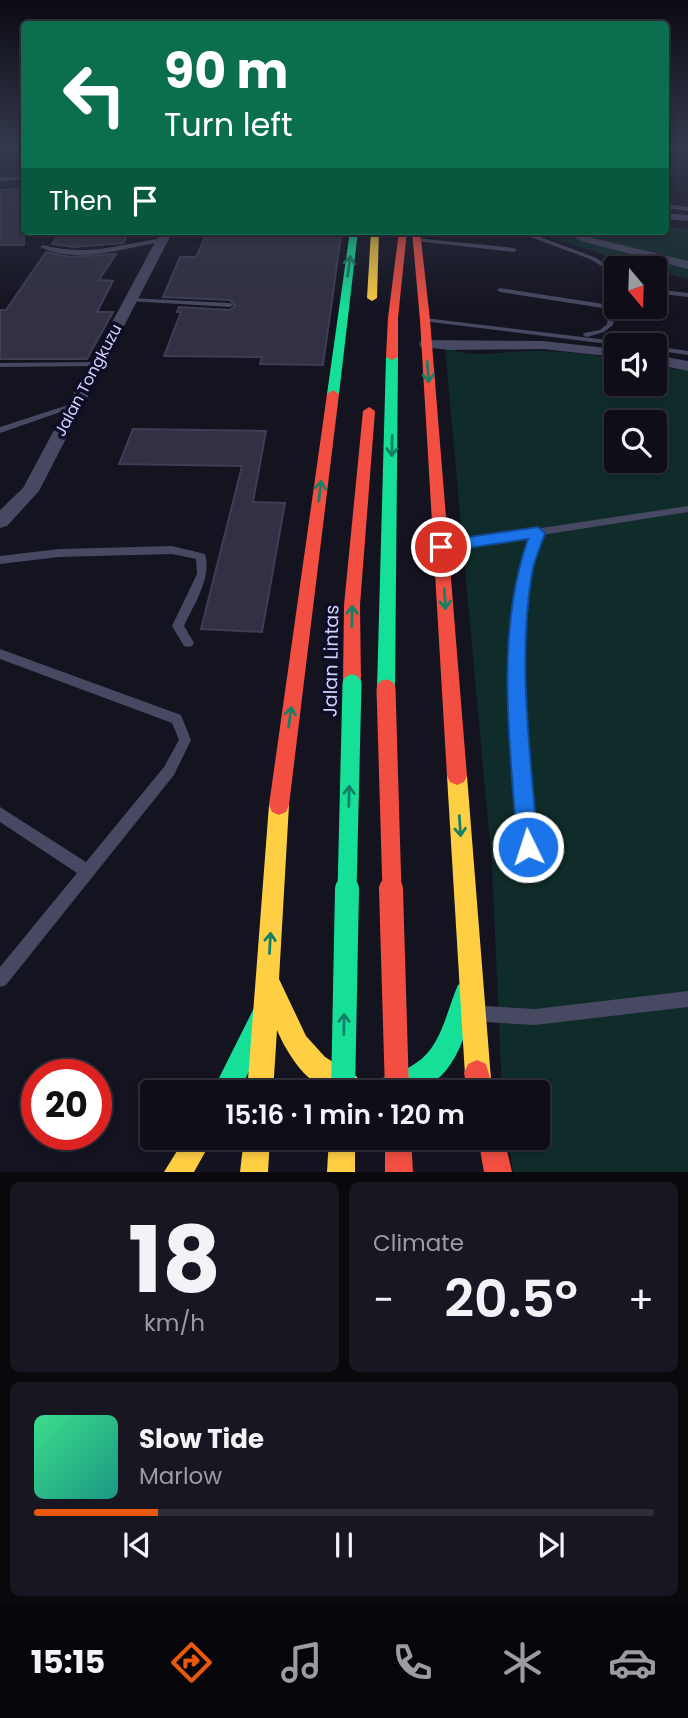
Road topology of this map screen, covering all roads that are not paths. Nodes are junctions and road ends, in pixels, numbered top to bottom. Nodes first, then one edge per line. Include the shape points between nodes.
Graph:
1 (669, 207) edge
2 (688, 209) edge
3 (669, 216) edge
4 (688, 218) edge
5 (164, 235) edge
6 (353, 235) edge
7 (375, 235) edge
8 (403, 235) edge
9 (576, 235) edge
10 (416, 236) edge
11 (531, 236) dead end
12 (43, 247) dead end
13 (514, 250) dead end
14 (688, 265) edge
15 (604, 266) edge
16 (500, 290) dead end
17 (667, 293) edge
18 (688, 295) edge
19 (131, 300) junction
20 (230, 305) dead end
21 (604, 306) edge
22 (371, 314) dead end
23 (611, 319) edge
24 (425, 320) junction
25 (566, 335) junction
26 (604, 341) edge
27 (426, 344) junction
28 (667, 350) edge
29 (604, 351) edge
30 (688, 353) edge
31 (667, 362) edge
32 (95, 364) junction
33 (0, 365) edge
34 (688, 366) edge
35 (369, 396) dead end
36 (74, 406) junction
37 (0, 430) edge
38 (688, 509) edge
39 (0, 521) edge
40 (538, 533) junction
41 (441, 547) junction
42 (0, 560) edge
43 (188, 643) dead end
44 (0, 654) edge
45 (0, 814) edge
46 (528, 847) dead end
47 (87, 871) junction
48 (0, 979) edge
49 (268, 979) junction
50 (471, 979) junction
51 (688, 999) edge
52 (266, 1011) junction
53 (473, 1013) junction
54 (231, 1080) edge
55 (261, 1080) edge
56 (336, 1080) edge
57 (343, 1080) edge
58 (397, 1080) edge
59 (417, 1080) edge
60 (478, 1080) edge
61 (192, 1150) edge
62 (256, 1150) edge
63 (342, 1150) edge
64 (398, 1150) edge
65 (484, 1150) edge
66 (493, 1150) edge
67 (178, 1172) edge
68 (254, 1172) edge
69 (341, 1172) edge
70 (399, 1172) edge
71 (486, 1172) edge
72 (498, 1172) edge

1 - 2 lane
3 - 4 street
5 - 12 lane via 94,253 71,254
5 - 19 street, Jalan Tongkuzu
49 -> 6 main road via 278,810
7 - 22 main road
8 -> 58 main road, bridge via 393,318 386,689
9 - 14 street
10 - 13 lane
10 - 24 main road
11 - 15 lane
16 - 21 lane
17 - 18 lane
19 - 20 lane
19 - 32 street, Jalan Tongkuzu
23 - 25 lane via 602,331
24 - 25 lane
24 - 27 main road
25 - 26 lane
27 - 29 street via 566,346
27 -> 41 main road
28 - 30 lane
31 - 34 street
32 - 33 lane
32 - 36 street, Jalan Tongkuzu
57 -> 35 main road, Jalan Lintas, bridge via 352,605
36 - 37 lane
36 - 39 street, Jalan Tongkuzu via 30,491
38 - 40 lane
40 - 41 lane
40 - 46 lane via 524,572 518,639
41 -> 50 main road
42 - 43 lane via 172,550 201,557 202,574 178,626
44 - 47 lane via 177,719 184,740 169,771
45 - 47 lane
47 - 48 lane
49 - 52 main road
49 - 56 main road via 298,1049 320,1072
50 - 53 main road
50 - 59 main road via 440,1062
51 - 53 lane via 535,1017
52 - 54 main road
52 - 55 main road
53 - 60 main road
61 - 67 main road
62 - 68 main road
63 - 69 main road
64 - 70 main road
65 - 71 main road
66 - 72 main road

